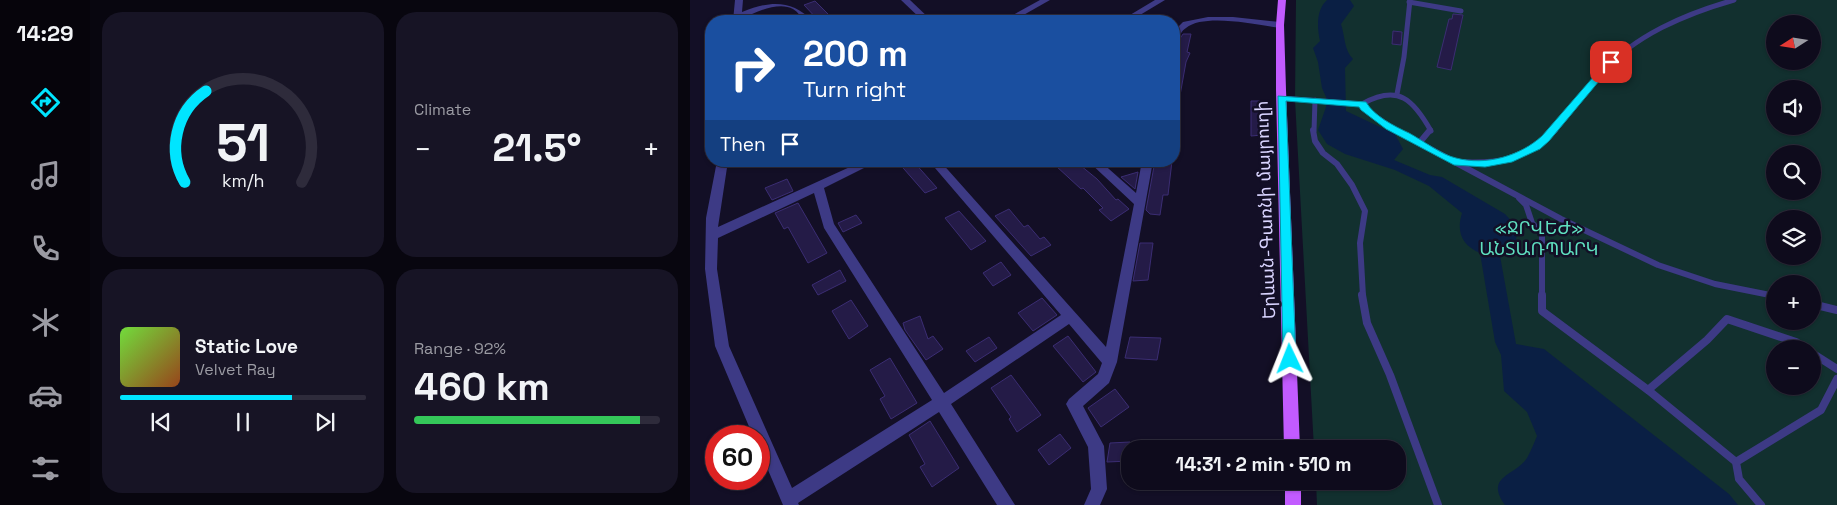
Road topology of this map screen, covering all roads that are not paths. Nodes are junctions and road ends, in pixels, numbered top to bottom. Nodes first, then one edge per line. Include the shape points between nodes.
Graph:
1 (740, 0) edge
2 (753, 0) edge
3 (905, 0) edge
4 (1046, 0) edge
5 (1161, 0) edge
6 (1282, 0) edge
7 (1734, 0) edge
8 (1409, 1) edge
9 (749, 11) junction
10 (1461, 11) dead end
11 (738, 15) edge
12 (744, 15) edge
13 (803, 15) edge
14 (921, 15) edge
15 (1016, 15) edge
16 (1135, 15) edge
17 (1280, 25) junction
18 (1180, 28) edge
19 (1398, 94) junction
20 (1281, 98) junction
21 (1318, 100) junction
22 (1359, 104) junction
23 (1420, 142) junction
24 (1454, 162) junction
25 (722, 167) edge
26 (859, 167) edge
27 (939, 167) edge
28 (1100, 167) edge
29 (1147, 167) edge
30 (818, 186) junction
31 (1511, 191) junction
32 (1141, 204) junction
33 (712, 235) junction
34 (1766, 294) edge
35 (1821, 306) edge
36 (1837, 310) edge
37 (1070, 316) junction
38 (1790, 340) edge
39 (1821, 359) edge
40 (1110, 362) junction
41 (1837, 369) edge
42 (1837, 379) edge
43 (1648, 390) junction
44 (940, 403) junction
45 (1292, 440) edge
46 (1736, 462) junction
47 (1292, 490) edge
48 (790, 502) edge
49 (1006, 505) edge
50 (1092, 505) edge
51 (1293, 505) edge
52 (1438, 505) edge
53 (1761, 505) edge

1 - 11 street
2 - 9 street
3 - 14 street
4 - 15 street
5 - 16 street
6 - 17 main road, Երևան-Գառնի մայրուղի
7 - 24 lane via 1678,18 1629,47 1599,75 1546,138 1526,153 1512,159 1485,163
8 - 10 lane
8 - 19 lane
9 - 12 street
9 - 13 street via 771,6 795,6
17 - 18 street via 1218,19
17 - 20 main road, Երևան-Գառնի մայրուղի
19 - 22 lane via 1382,94
19 - 23 lane via 1420,112 1430,131
20 - 21 lane
20 - 45 main road, Երևան-Գառնի մայրուղի
21 - 22 lane
21 - 52 lane via 1312,127 1315,141 1337,164 1365,211 1360,243 1361,286 1367,323 1390,375
22 - 23 lane via 1390,127
23 - 24 lane
24 - 31 lane
25 - 33 street
26 - 30 street
27 - 37 street
28 - 32 street
29 - 32 street
30 - 33 street
30 - 44 street via 828,225
31 - 34 lane via 1561,219 1658,264 1715,284
31 - 43 lane via 1526,205 1532,223 1542,234 1542,311
32 - 40 street
33 - 48 street via 711,269 722,346
35 - 36 lane
37 - 40 street
37 - 44 street
38 - 43 lane via 1727,319
39 - 41 lane
40 - 50 street via 1104,378 1074,404 1096,446 1100,489
42 - 46 lane via 1821,410
43 - 46 lane
44 - 48 street
44 - 49 street
46 - 53 lane via 1739,479
47 - 51 main road

